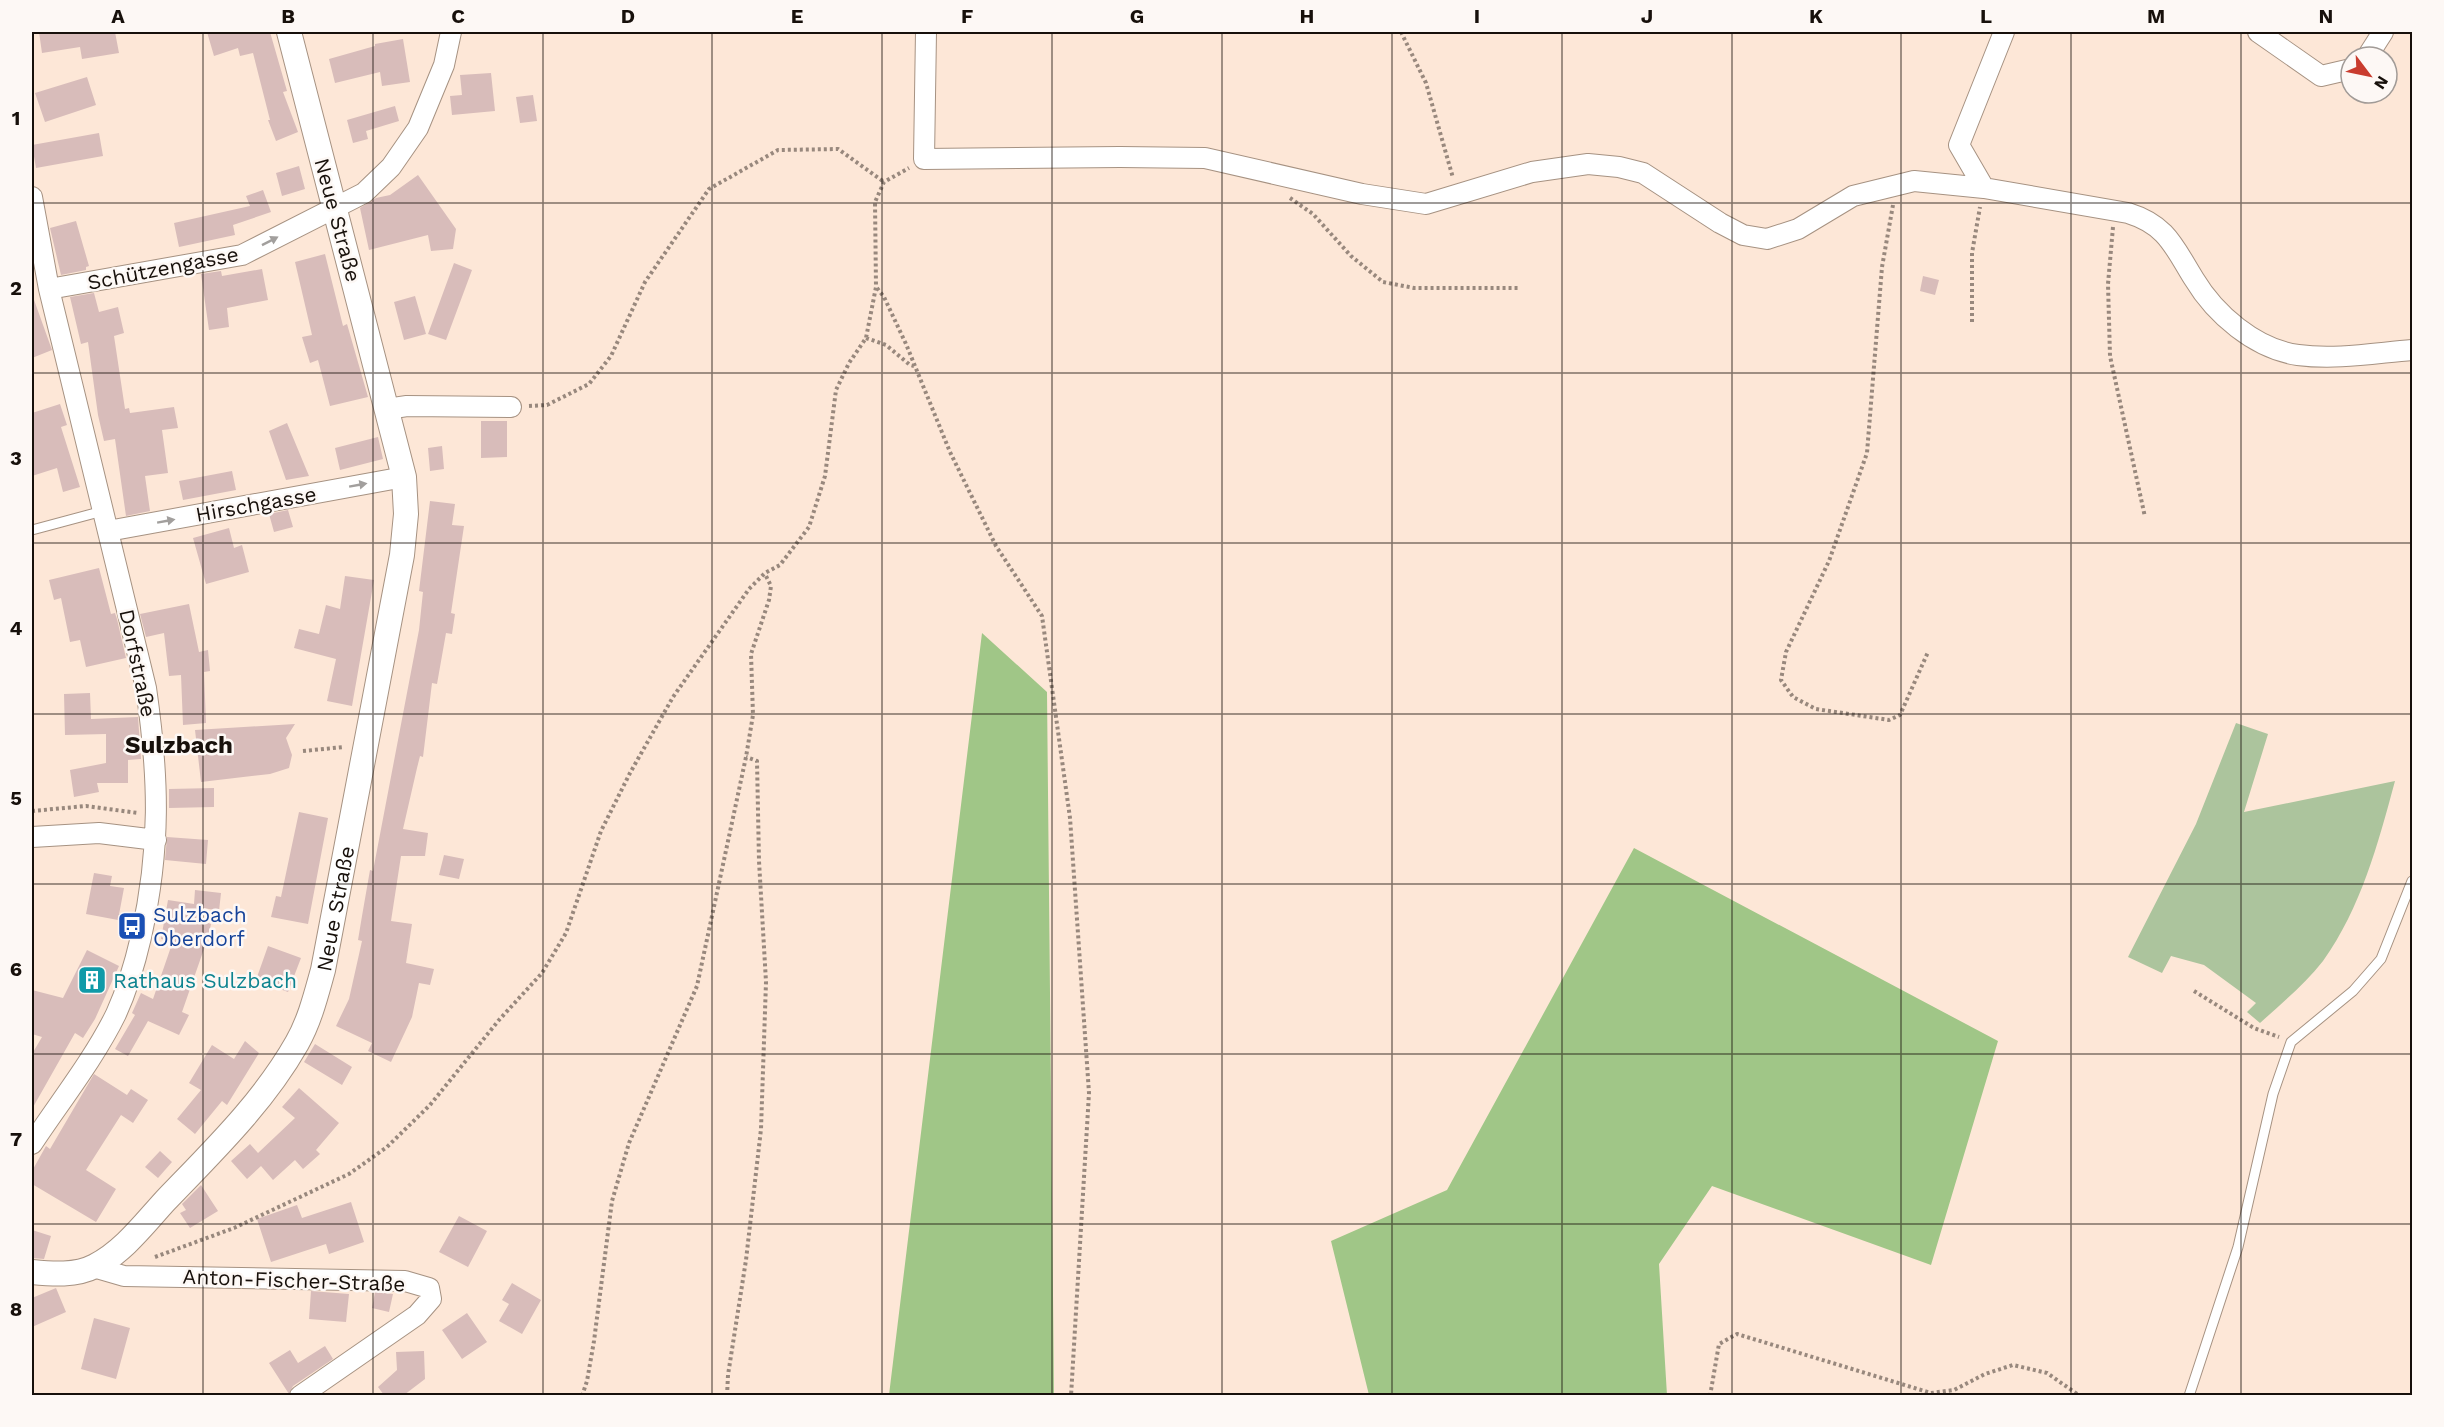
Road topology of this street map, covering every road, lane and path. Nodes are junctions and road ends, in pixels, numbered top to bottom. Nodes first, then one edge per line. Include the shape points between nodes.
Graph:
1 (289, 32) edge
2 (451, 32) edge
3 (926, 32) edge
4 (1401, 32) edge
5 (2004, 32) edge
6 (2258, 32) edge
7 (2383, 32) edge
8 (2375, 45) edge
9 (2339, 72) edge
10 (924, 159) junction
11 (1269, 174) junction
12 (884, 182) junction
13 (1892, 186) junction
14 (1984, 188) junction
15 (1457, 196) junction
16 (32, 197) edge
17 (335, 208) junction
18 (2115, 212) junction
19 (876, 287) junction
20 (1518, 288) dead end
21 (49, 289) junction
22 (1972, 322) dead end
23 (866, 339) junction
24 (2412, 350) edge
25 (915, 366) junction
26 (511, 407) joint
27 (387, 409) junction
28 (404, 477) junction
29 (103, 511) junction
30 (2145, 517) dead end
31 (32, 530) edge
32 (108, 531) junction
33 (765, 573) junction
34 (1928, 652) dead end
35 (351, 746) dead end
36 (303, 751) dead end
37 (746, 757) junction
38 (32, 811) edge
39 (157, 816) junction
40 (32, 837) edge
41 (156, 840) junction
42 (2412, 881) edge
43 (2194, 991) dead end
44 (2291, 1042) junction
45 (32, 1144) edge
46 (151, 1258) dead end
47 (93, 1267) junction
48 (32, 1272) edge
49 (300, 1395) edge
50 (582, 1395) edge
51 (727, 1395) edge
52 (1071, 1395) edge
53 (1710, 1395) edge
54 (2080, 1395) edge
55 (2189, 1395) edge

1 - 17 street, Neue Straße
2 - 17 street, Schützengasse via 444,65 418,128 391,166 364,193
3 - 10 street
4 - 15 path via 1426,83
5 - 14 street via 1959,145
6 - 9 street via 2321,76
7 - 8 street
10 - 11 street via 1205,158
10 - 12 path
11 - 15 street via 1426,204
11 - 20 path via 1272,185 1313,214 1351,256 1383,282 1414,288
12 - 19 path via 875,202
12 - 26 path via 838,149 778,150 709,189 645,282 611,356 589,384 548,405
13 - 14 street via 1914,181
13 - 15 street via 1853,196 1798,229 1767,240 1743,235 1642,173 1618,167 1588,164 1532,172
13 - 34 path via 1894,197 1882,267 1867,453 1829,561 1786,652 1781,680 1793,697 1816,709 1889,720 1900,715
14 - 18 street
14 - 22 path via 1972,253
16 - 21 street, Dorfstraße
21 -> 17 street, Schützengasse via 242,255
17 - 27 street, Neue Straße
18 - 24 street via 2147,219 2160,228 2204,296 2244,332 2267,344 2296,354 2327,357
18 - 30 path via 2108,284 2110,356
19 - 23 path
19 - 25 path
21 - 29 street, Dorfstraße
23 - 25 path via 886,345
23 - 33 path via 836,390 825,476 809,527 780,565
25 - 52 path via 950,452 996,546 1042,616 1070,819 1089,1093
26 - 27 street
27 - 28 street, Neue Straße
32 -> 28 street, Hirschgasse
28 - 47 street, Neue Straße via 402,555 313,1007 298,1042 276,1077 220,1144 121,1248
29 - 31 lane
29 - 32 street, Dorfstraße
32 - 39 street, Dorfstraße via 146,688 154,743
33 - 37 path via 771,586 751,654 753,715
33 - 46 path via 749,589 673,697 630,772 602,831 566,933 542,973 430,1105 387,1148 349,1174 234,1228
35 - 36 path
37 - 50 path via 697,986 629,1143 612,1202 588,1381
37 - 51 path via 757,761 766,982 760,1129
38 - 39 path via 86,806
39 - 41 street, Dorfstraße
40 - 41 street via 99,833
41 - 45 street, Dorfstraße via 138,950 116,1014
42 - 44 lane via 2381,959 2353,991
43 - 44 path via 2254,1028
44 - 55 lane via 2273,1094 2238,1246
47 - 48 street, Neue Straße via 60,1275
47 - 49 street, Anton-Fischer-Straße via 124,1276 405,1281 429,1288 431,1299 417,1315
53 - 54 path via 1719,1344 1737,1334 1931,1393 1954,1390 2013,1365 2047,1373

